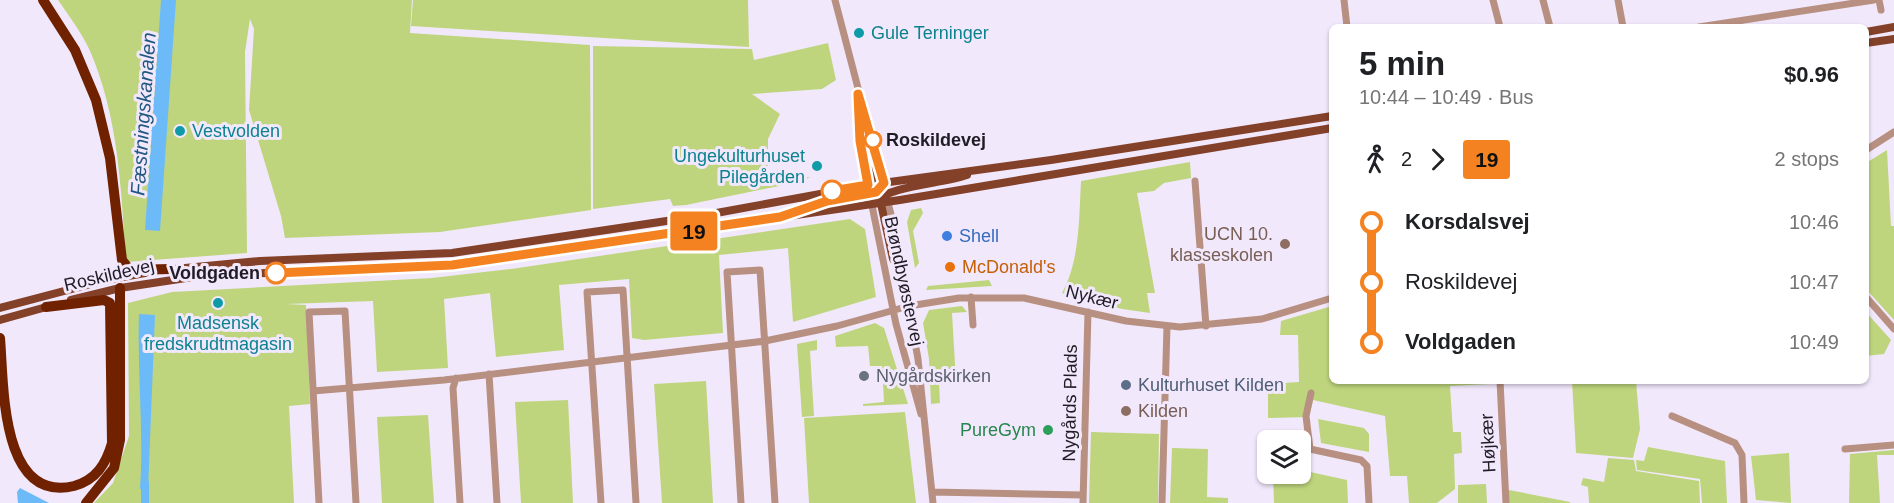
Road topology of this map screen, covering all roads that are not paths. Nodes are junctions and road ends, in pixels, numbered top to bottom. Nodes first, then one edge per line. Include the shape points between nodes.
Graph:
1 (43, 0) edge
2 (835, 0) edge
3 (1344, 0) edge
4 (1493, 0) edge
5 (1543, 0) edge
6 (1618, 0) edge
7 (1874, 0) edge
8 (1879, 0) edge
9 (1881, 10) dead end
10 (1347, 24) edge
11 (1499, 24) edge
12 (1549, 24) edge
13 (1622, 24) edge
14 (1718, 24) edge
15 (1894, 27) edge
16 (1869, 31) edge
17 (1894, 39) edge
18 (1869, 43) edge
19 (858, 94) junction
20 (860, 112) joint
21 (1329, 116) edge
22 (1329, 128) edge
23 (1894, 132) edge
24 (1869, 148) edge
25 (1195, 181) dead end
26 (878, 194) junction
27 (170, 269) junction
28 (903, 273) joint
29 (106, 280) junction
30 (120, 288) junction
31 (971, 297) junction
32 (1329, 299) edge
33 (1869, 300) edge
34 (909, 306) junction
35 (4, 307) edge
36 (46, 307) junction
37 (894, 309) junction
38 (1088, 312) junction
39 (0, 320) edge
40 (974, 325) dead end
41 (1167, 326) junction
42 (1206, 326) junction
43 (1894, 329) edge
44 (0, 338) edge
45 (765, 341) junction
46 (731, 345) junction
47 (627, 357) junction
48 (592, 362) junction
49 (489, 374) junction
50 (456, 378) junction
51 (1500, 384) edge
52 (349, 389) junction
53 (313, 391) junction
54 (1311, 393) dead end
55 (1672, 416) dead end
56 (922, 417) junction
57 (1894, 445) edge
58 (1845, 449) dead end
59 (932, 492) junction
60 (1007, 493) junction
61 (1083, 499) edge
62 (86, 503) edge
63 (320, 503) edge
64 (356, 503) edge
65 (460, 503) edge
66 (497, 503) edge
67 (601, 503) edge
68 (636, 503) edge
69 (741, 503) edge
70 (775, 503) edge
71 (933, 503) edge
72 (1007, 503) edge
73 (1162, 503) edge
74 (1369, 503) edge
75 (1506, 503) edge
76 (1744, 503) edge

1 - 27 highway via 75,50 96,100 110,158 122,260 130,270
2 - 19 street
3 - 10 street
4 - 11 street
5 - 12 street
6 - 13 street
7 - 14 street
8 - 9 street
15 - 16 main road
17 - 18 main road
19 - 20 street
19 - 26 street, Brøndbyøstervej
20 - 26 main road
21 - 26 main road via 984,170 945,183
22 - 26 main road, Roskildevej
23 - 24 street
25 - 42 street
26 - 27 main road, Roskildevej via 452,253
26 - 28 main road via 893,259
26 - 30 main road, Roskildevej via 827,201 792,214 452,265 199,276
26 - 37 street, Brøndbyøstervej
27 - 29 main road, Roskildevej
28 - 34 street, Brøndbyøstervej
29 - 30 main road
29 - 35 main road, Roskildevej
30 - 36 main road, Roskildevej
30 - 62 highway via 120,440 114,468
31 - 34 street, Nykær
31 - 38 street, Nykær via 1024,298
31 - 40 street
32 - 42 street, Nykær via 1262,319
33 - 43 street
34 - 37 street, Nykær
34 - 56 street, Brøndbyøstervej
36 - 39 main road, Roskildevej
36 - 44 highway via 104,300 110,303 112,443 107,459 89,480 63,488 47,485 22,469 9,434
37 - 45 street, Nykær
37 - 56 street, Brøndbyøstervej
38 - 41 street, Nykær
38 - 61 street, Nygårds Plads
41 - 42 street, Nykær
41 - 73 street
45 - 46 street, Nykær
45 - 46 street via 760,270 727,272
45 - 70 street
46 - 47 street, Nykær
46 - 69 street
47 - 48 street, Nykær
47 - 48 street via 623,290 587,292
47 - 68 street
48 - 49 street, Nykær
48 - 67 street
49 - 50 street, Nykær
49 - 66 street
50 - 52 street, Nykær
50 - 65 street via 453,388
51 - 75 street, Højkær
52 - 53 street, Nykær
52 - 53 street via 345,311 309,312
52 - 64 street
53 - 63 street
54 - 74 street via 1306,416 1310,449 1361,460 1366,466
55 - 76 street via 1739,447
56 - 59 street, Brøndbyøstervej
57 - 58 street
59 - 60 street, Nygårds Plads
59 - 71 street, Brøndbyøstervej
60 - 61 street, Nygårds Plads
60 - 72 street

